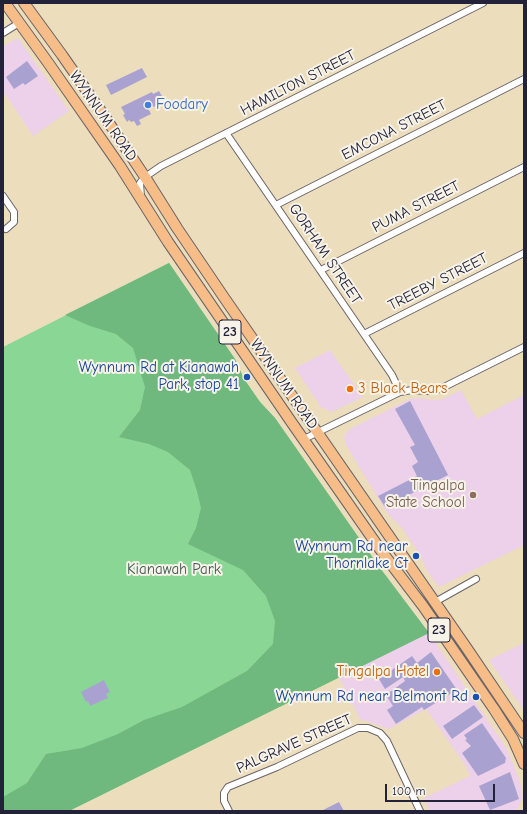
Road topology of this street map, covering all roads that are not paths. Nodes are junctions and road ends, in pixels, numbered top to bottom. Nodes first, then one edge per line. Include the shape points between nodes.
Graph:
1 (5, 3) edge
2 (24, 3) edge
3 (483, 3) edge
4 (19, 23) junction
5 (3, 33) edge
6 (524, 78) edge
7 (226, 133) junction
8 (524, 167) edge
9 (145, 177) junction
10 (3, 196) edge
11 (141, 198) junction
12 (276, 205) junction
13 (6, 228) dead end
14 (524, 253) edge
15 (321, 270) junction
16 (223, 296) junction
17 (217, 314) junction
18 (364, 334) junction
19 (524, 347) edge
20 (400, 392) junction
21 (318, 432) junction
22 (304, 440) junction
23 (476, 579) dead end
24 (435, 602) junction
25 (485, 674) junction
26 (524, 720) edge
27 (524, 733) edge
28 (524, 764) edge
29 (229, 811) edge
30 (420, 811) edge

1 - 4 main road, WYNNUM ROAD / 23
2 - 9 main road, WYNNUM ROAD / 23
3 - 7 street, HAMILTON STREET
4 - 5 street
4 - 11 main road, WYNNUM ROAD / 23
6 - 12 street, EMCONA STREET
7 - 9 street, HAMILTON STREET via 161,166
7 - 12 street, GORHAM STREET
8 - 15 street, PUMA STREET
9 - 11 street via 140,183
9 - 16 main road, WYNNUM ROAD / 23
10 - 13 street via 14,212 14,222
11 - 17 main road, WYNNUM ROAD / 23
12 - 15 street, GORHAM STREET
14 - 18 street, TREEBY STREET
15 - 18 street, GORHAM STREET
16 - 17 main road via 223,309
16 - 21 main road, WYNNUM ROAD / 23
17 - 22 main road, WYNNUM ROAD / 23
18 - 20 street, GORHAM STREET via 392,375
19 - 20 street via 440,389
20 - 21 street
21 - 22 street
21 - 24 main road, WYNNUM ROAD / 23
22 - 28 main road, WYNNUM ROAD / 23 via 494,709 513,739
23 - 24 street
24 - 25 main road, WYNNUM ROAD / 23
25 - 26 main road, 23
25 - 27 main road, WYNNUM ROAD
29 - 30 street, PALGRAVE STREET via 224,801 224,793 228,787 277,767 358,728 368,728 380,733 387,741

